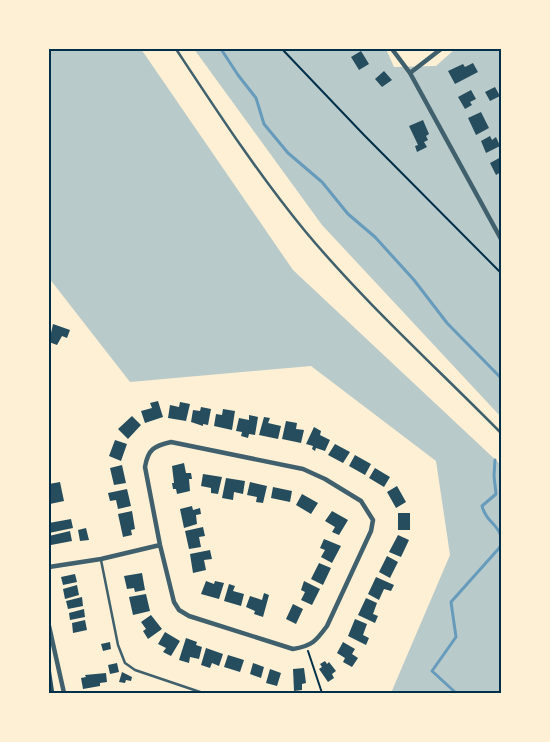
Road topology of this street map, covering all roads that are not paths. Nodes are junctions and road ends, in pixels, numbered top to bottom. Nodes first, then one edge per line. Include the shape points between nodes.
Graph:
1 (176, 49) edge
2 (392, 49) edge
3 (441, 49) edge
4 (410, 73) junction
5 (501, 239) edge
6 (501, 433) edge
7 (160, 545) junction
8 (101, 559) junction
9 (49, 568) edge
10 (49, 626) edge
11 (64, 693) edge
12 (203, 693) edge

1 - 6 lane via 253,166 306,232
2 - 4 street
3 - 4 street
4 - 5 street
7 - 7 street via 174,602 179,610 293,649 306,647 317,640 327,626 371,531 373,520 362,501 303,469 171,442 156,445 146,455 145,467
7 - 8 street
8 - 9 street
8 - 12 lane via 118,645 125,664
10 - 11 street

